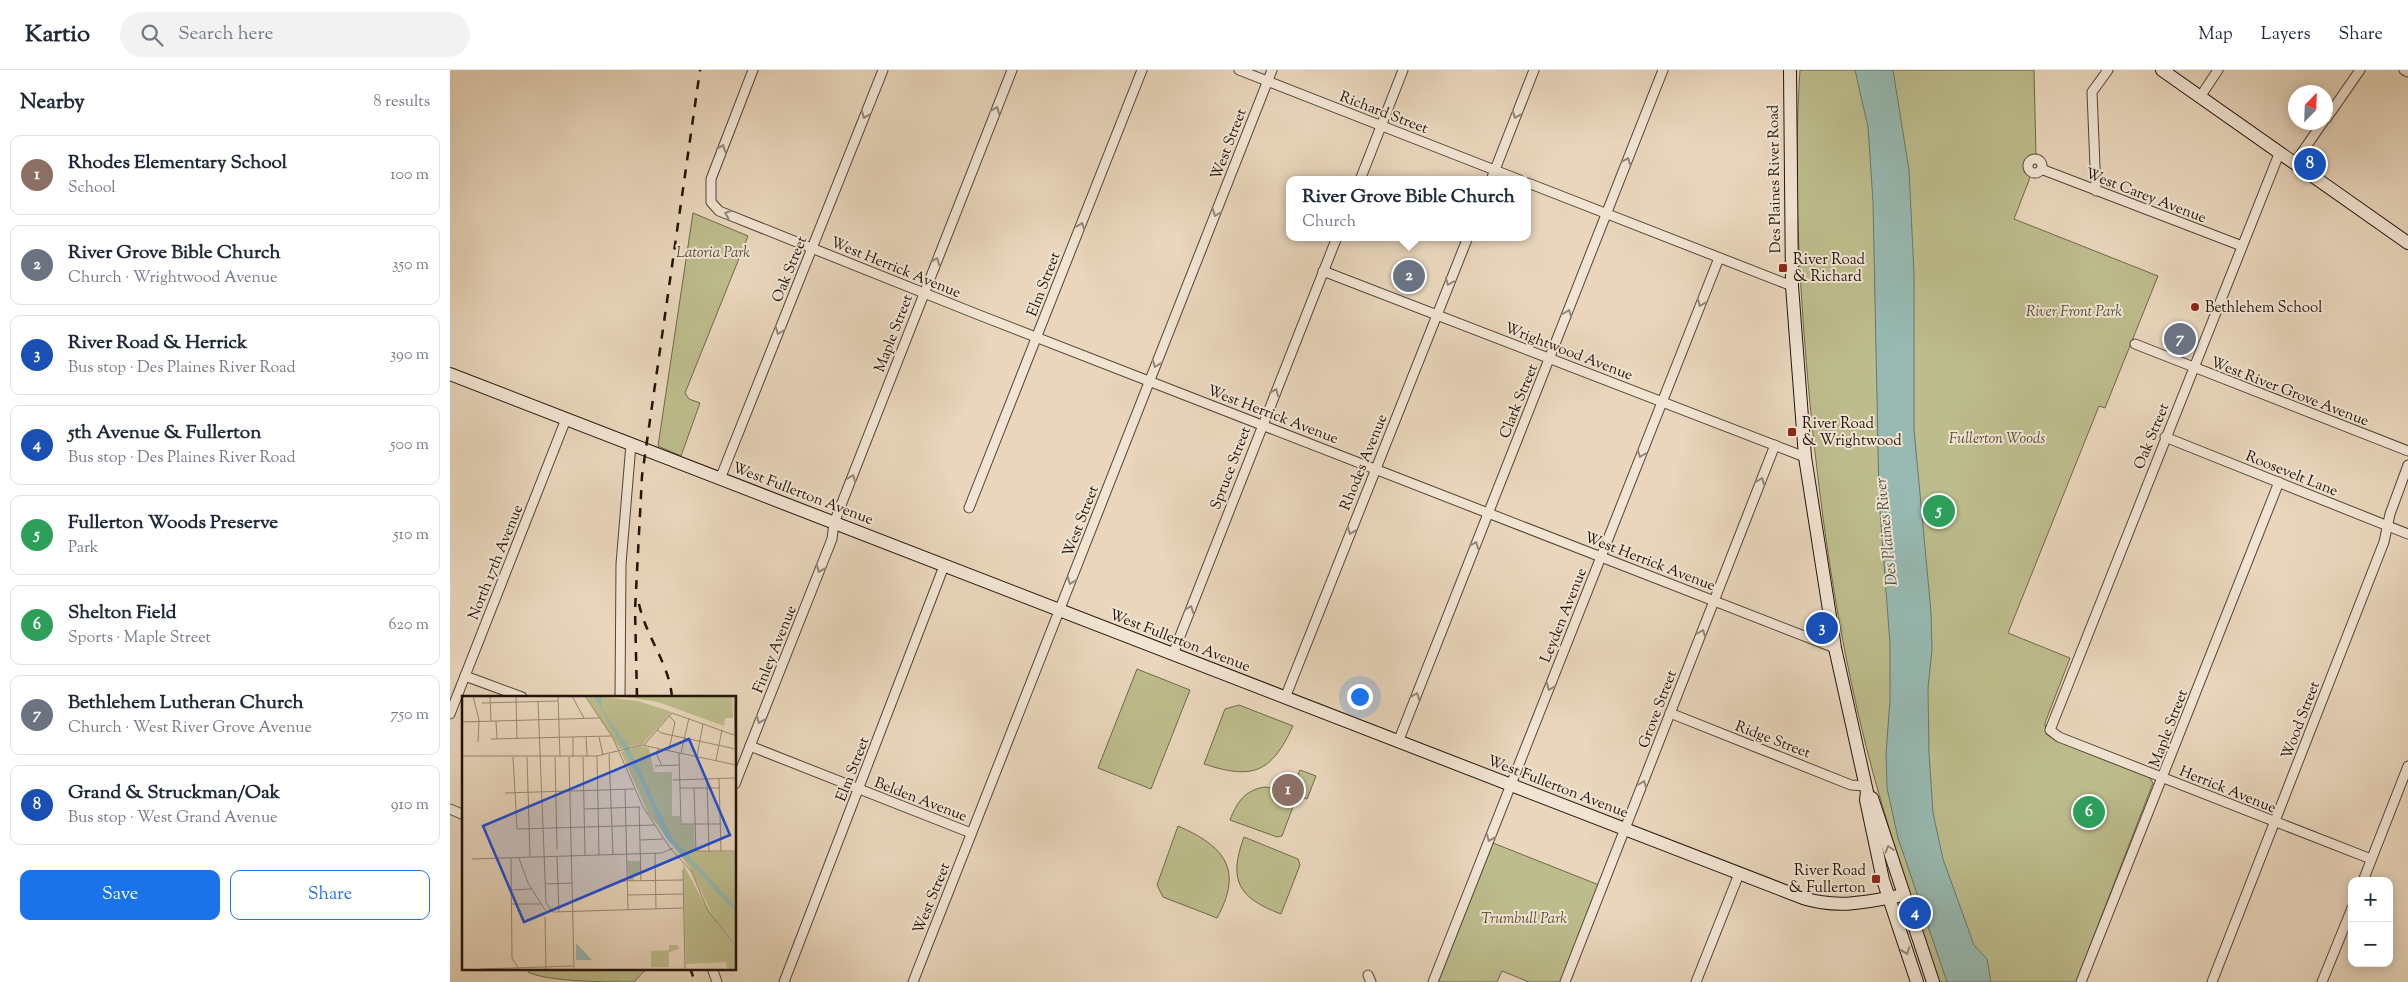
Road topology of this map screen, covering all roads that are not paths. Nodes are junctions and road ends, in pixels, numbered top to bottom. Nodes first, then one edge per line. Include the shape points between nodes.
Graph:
1 (753, 70) edge
2 (882, 70) edge
3 (1012, 70) edge
4 (1142, 70) edge
5 (1239, 70) edge
6 (1272, 70) edge
7 (1403, 70) edge
8 (1534, 70) edge
9 (1663, 70) edge
10 (1790, 70) edge
11 (2108, 70) edge
12 (2162, 70) edge
13 (2218, 70) edge
14 (2360, 70) edge
15 (2404, 70) edge
16 (2408, 72) edge
17 (1267, 81) junction
18 (2200, 97) junction
19 (2333, 109) edge
20 (1381, 126) junction
21 (2317, 130) edge
22 (2279, 154) junction
23 (2294, 164) junction
24 (2042, 169) dead end
25 (1495, 170) junction
26 (1362, 176) edge
27 (1493, 176) edge
28 (1510, 176) edge
29 (1531, 184) edge
30 (2096, 191) junction
31 (1606, 214) junction
32 (2407, 240) edge
33 (1335, 241) edge
34 (1466, 241) edge
35 (2242, 246) junction
36 (812, 248) junction
37 (1719, 258) junction
38 (1323, 271) junction
39 (1792, 286) junction
40 (923, 292) junction
41 (1436, 315) junction
42 (1037, 337) junction
43 (2135, 344) dead end
44 (1550, 358) junction
45 (2193, 367) junction
46 (450, 374) edge
47 (1150, 381) junction
48 (1662, 402) junction
49 (566, 419) junction
50 (1262, 424) junction
51 (2165, 437) junction
52 (631, 444) junction
53 (1775, 445) junction
54 (2408, 452) edge
55 (1805, 457) junction
56 (2408, 465) edge
57 (1375, 469) junction
58 (720, 479) junction
59 (2279, 482) junction
60 (969, 508) dead end
61 (1488, 512) junction
62 (834, 523) junction
63 (2387, 526) junction
64 (2408, 534) edge
65 (1601, 557) junction
66 (944, 566) junction
67 (1714, 601) junction
68 (1060, 610) junction
69 (1835, 648) junction
70 (1173, 654) junction
71 (465, 676) junction
72 (519, 696) edge
73 (620, 696) edge
74 (1285, 698) junction
75 (1670, 713) junction
76 (450, 714) edge
77 (2050, 730) joint
78 (1398, 742) junction
79 (750, 746) junction
80 (2408, 766) edge
81 (2164, 778) junction
82 (736, 781) edge
83 (1510, 785) junction
84 (859, 789) junction
85 (1867, 789) junction
86 (450, 809) edge
87 (462, 814) edge
88 (2275, 822) junction
89 (1625, 830) junction
90 (971, 833) junction
91 (2371, 859) junction
92 (1739, 874) junction
93 (2364, 877) edge
94 (1904, 895) junction
95 (1888, 898) junction
96 (2348, 918) edge
97 (713, 970) edge
98 (1915, 978) edge
99 (717, 982) edge
100 (784, 982) edge
101 (913, 982) edge
102 (1433, 982) edge
103 (1565, 982) edge
104 (1696, 982) edge
105 (1933, 982) edge
106 (2081, 982) edge
107 (2212, 982) edge
108 (2322, 982) edge

36 -> 1 street, West Herrick Avenue via 713,206 711,179
2 -> 36 street, Oak Street
40 -> 3 street, Maple Street
42 -> 4 street, Elm Street
5 - 17 street, Richard Street
6 - 17 street, West Street
7 - 20 street
8 -> 25 street
31 -> 9 street, Clark Street
10 - 39 street, Des Plaines River Road
11 - 30 street via 2092,92
12 - 18 street
13 - 18 street
14 - 19 street
15 - 16 street
17 - 20 street, Richard Street
17 -> 47 street, West Street
18 - 22 street
20 - 25 street, Richard Street
20 - 26 street
21 - 23 street
22 - 23 street
22 - 35 street, Oak Street
23 - 32 street
24 - 30 street, West Carey Avenue
25 - 27 street
25 - 28 street, Richard Street
29 - 31 street
30 - 35 street, West Carey Avenue
31 - 37 street
44 -> 31 street, Clark Street
33 - 38 street, Spruce Street
34 -> 41 street, Rhodes Avenue
35 - 45 street, Oak Street
36 - 40 street, West Herrick Avenue
36 -> 58 street, Oak Street
37 - 39 street
37 -> 48 street, Leyden Avenue
38 - 41 street, Wrightwood Avenue
50 -> 38 street, Spruce Street
39 - 55 street, Des Plaines River Road
40 - 42 street, West Herrick Avenue
62 -> 40 street, Maple Street
41 - 44 street, Wrightwood Avenue
41 - 57 street, Rhodes Avenue
42 - 47 street, West Herrick Avenue
42 - 60 street, Elm Street
43 - 45 street, West River Grove Avenue
44 - 48 street, Wrightwood Avenue
44 - 61 street, Clark Street
45 - 51 street, Oak Street
45 - 54 street, West River Grove Avenue
46 - 49 street, West Fullerton Avenue
47 - 50 street, West Herrick Avenue
47 -> 68 street, West Street
48 - 53 street, Wrightwood Avenue
48 -> 65 street, Leyden Avenue
49 - 52 street, West Fullerton Avenue
49 - 71 street, North 17th Avenue
50 - 57 street, West Herrick Avenue
70 -> 50 street, Spruce Street
51 - 59 street, Roosevelt Lane
51 - 77 street, Oak Street
52 - 58 street, West Fullerton Avenue
52 - 73 street via 621,564
53 - 55 street, Wrightwood Avenue
67 -> 53 street, Grove Street
55 - 69 street, Des Plaines River Road
56 - 63 street, Wood Street
57 - 61 street, West Herrick Avenue
57 -> 74 street, Rhodes Avenue
58 - 62 street, West Fullerton Avenue
59 - 63 street, Roosevelt Lane
59 - 81 street, Maple Street
61 - 65 street, West Herrick Avenue
78 -> 61 street, Clark Street
62 - 66 street, West Fullerton Avenue
62 -> 79 street, Finley Avenue via 832,539
63 - 64 street, Roosevelt Lane
63 - 88 street, Wood Street via 2384,542
65 - 67 street, West Herrick Avenue
65 -> 83 street, Leyden Avenue
66 - 68 street, West Fullerton Avenue
66 - 84 street, Elm Street
67 - 69 street, West Herrick Avenue
75 -> 67 street, Grove Street
68 - 70 street, West Fullerton Avenue
68 - 90 street, West Street
69 - 85 street, Des Plaines River Road
70 - 74 street, West Fullerton Avenue
71 - 72 street
71 - 76 street, North 17th Avenue
74 - 78 street, West Fullerton Avenue
75 - 85 street, Ridge Street
89 -> 75 street, Grove Street
77 - 81 street, Herrick Avenue via 2059,737
78 - 83 street, West Fullerton Avenue
79 - 82 street, Finley Avenue
79 - 84 street, Belden Avenue
80 - 91 street
81 - 88 street, Herrick Avenue
81 - 106 street, Maple Street
83 - 89 street, West Fullerton Avenue
83 -> 102 street, Leyden Avenue
84 - 90 street, Belden Avenue
84 - 100 street, Elm Street
94 -> 85 street, Des Plaines River Road
85 - 95 street, Des Plaines River Road via 1866,800
86 - 87 street
88 - 91 street, Herrick Avenue
88 - 107 street, Wood Street
89 - 92 street, West Fullerton Avenue
89 - 103 street, Grove Street
90 - 101 street, West Street
91 - 93 street
92 - 95 street, West Fullerton Avenue via 1824,904 1851,905
92 - 104 street
94 - 95 street, West Fullerton Avenue
94 - 105 street, Des Plaines River Road
95 -> 98 street, Des Plaines River Road
96 - 108 street
97 - 99 street

